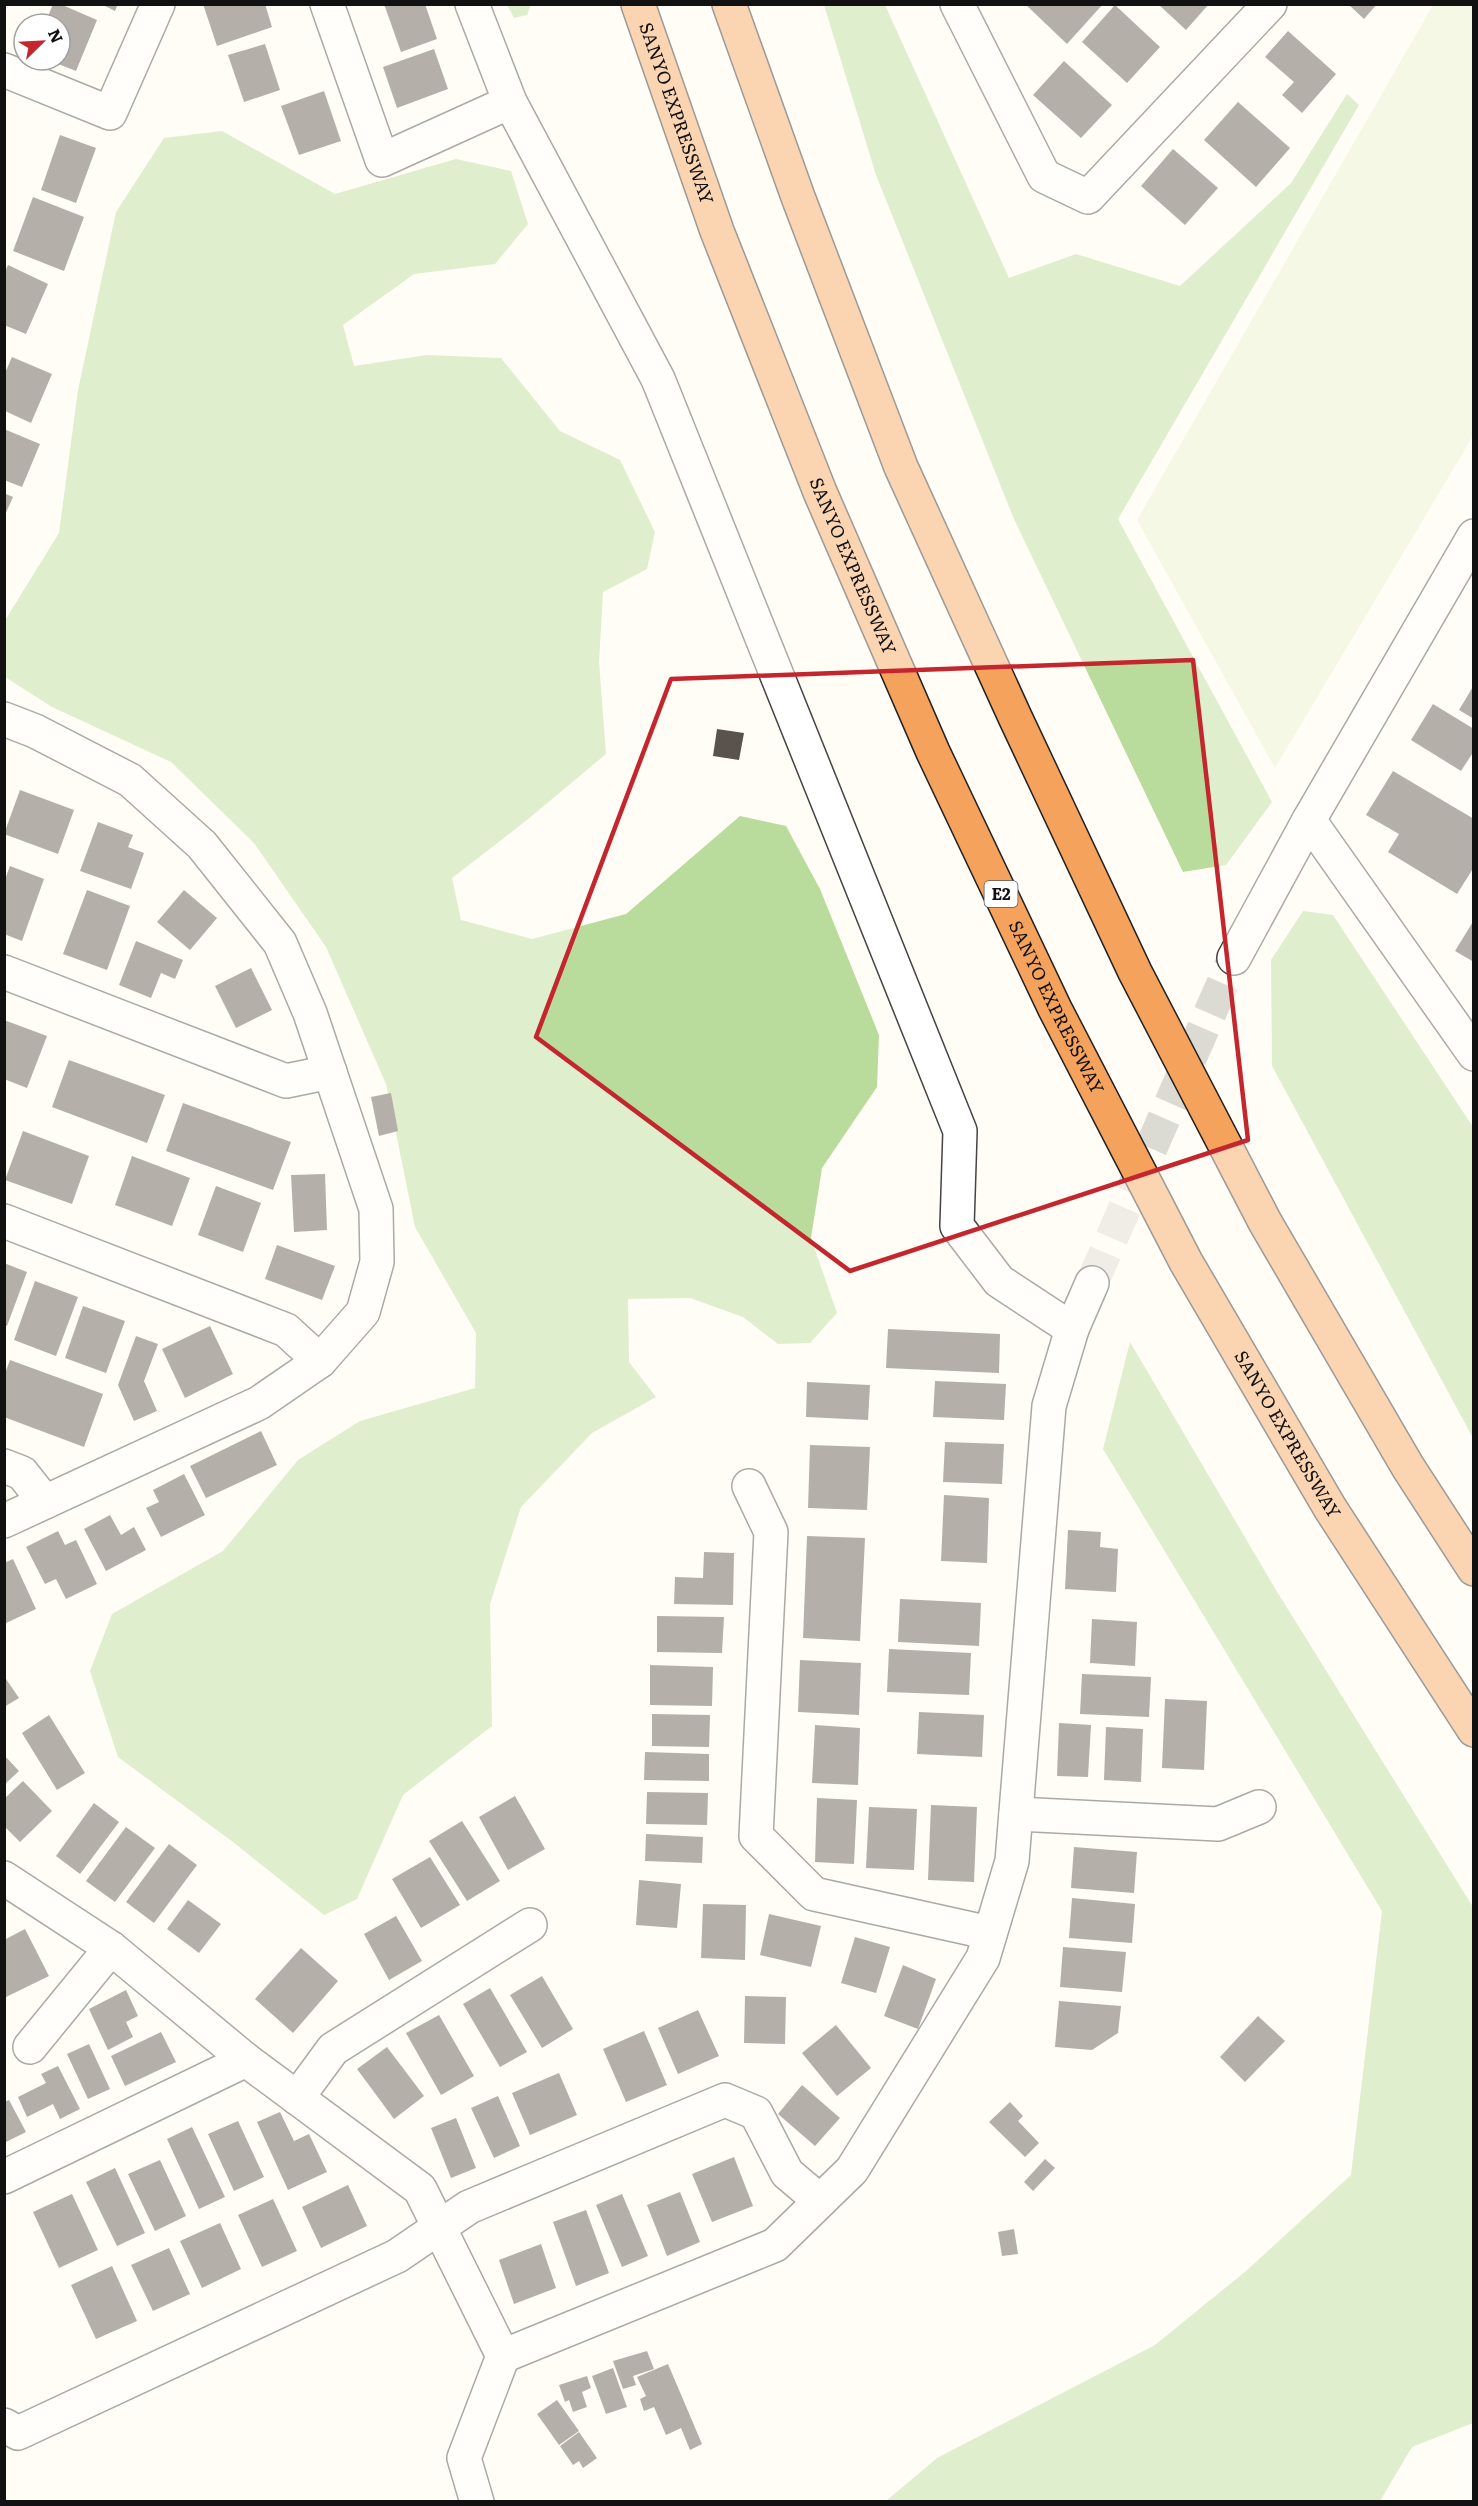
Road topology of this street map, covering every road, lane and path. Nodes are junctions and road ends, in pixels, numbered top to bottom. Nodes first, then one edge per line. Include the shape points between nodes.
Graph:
1 (158, 4) edge
2 (327, 4) edge
3 (472, 4) edge
4 (638, 4) edge
5 (729, 4) edge
6 (957, 4) edge
7 (1270, 4) edge
8 (4, 70) edge
9 (510, 102) junction
10 (1473, 536) edge
11 (4, 719) edge
12 (1309, 820) junction
13 (1234, 958) tunnel mouth
14 (4, 972) edge
15 (1473, 1053) edge
16 (330, 1072) junction
17 (4, 1221) edge
18 (1092, 1283) tunnel mouth
19 (1072, 1329) junction
20 (320, 1361) junction
21 (4, 1466) edge
22 (749, 1486) dead end
23 (45, 1502) junction
24 (4, 1521) edge
25 (1473, 1569) edge
26 (1473, 1730) edge
27 (1259, 1807) dead end
28 (1016, 1814) junction
29 (4, 1878) edge
30 (530, 1925) dead end
31 (990, 1933) junction
32 (111, 1948) junction
33 (30, 2047) dead end
34 (246, 2060) junction
35 (297, 2098) junction
36 (4, 2177) edge
37 (820, 2201) junction
38 (439, 2228) junction
39 (503, 2356) junction
40 (4, 2425) edge
41 (477, 2502) edge

1 - 8 street via 110,113
2 - 9 street via 382,160
3 - 9 street
4 - 26 highway, SANYO EXPRESSWAY / E2 via 717,231 820,492 933,752 1055,1009 1186,1262 1330,1508
5 - 25 highway via 901,467 1135,972 1265,1222 1408,1467
6 - 7 street via 1044,176 1088,197
9 - 19 street via 658,379 960,1131 957,1227 999,1281
10 - 12 street
11 - 16 street via 130,780 202,845 280,943
12 - 13 street
12 - 15 street
14 - 16 street via 286,1081
16 - 20 street via 376,1209 377,1262 363,1312
17 - 20 street via 286,1330
18 - 19 street
19 - 28 street via 1049,1406
20 - 23 street via 259,1403
21 - 23 street via 22,1473
22 - 31 street via 771,1533 756,1836 814,1894
23 - 24 street
27 - 28 street via 1218,1824
28 - 31 street via 1012,1861
29 - 32 street
30 - 35 street via 333,2049
31 - 37 street via 983,1958 852,2170
32 - 33 street
32 - 34 street
34 - 35 street
34 - 36 street
35 - 38 street via 420,2189
37 - 38 street via 787,2173 756,2113 725,2100 469,2207
37 - 39 street via 775,2245
38 - 39 street
38 - 40 street via 398,2256 18,2433
39 - 41 street via 464,2458

